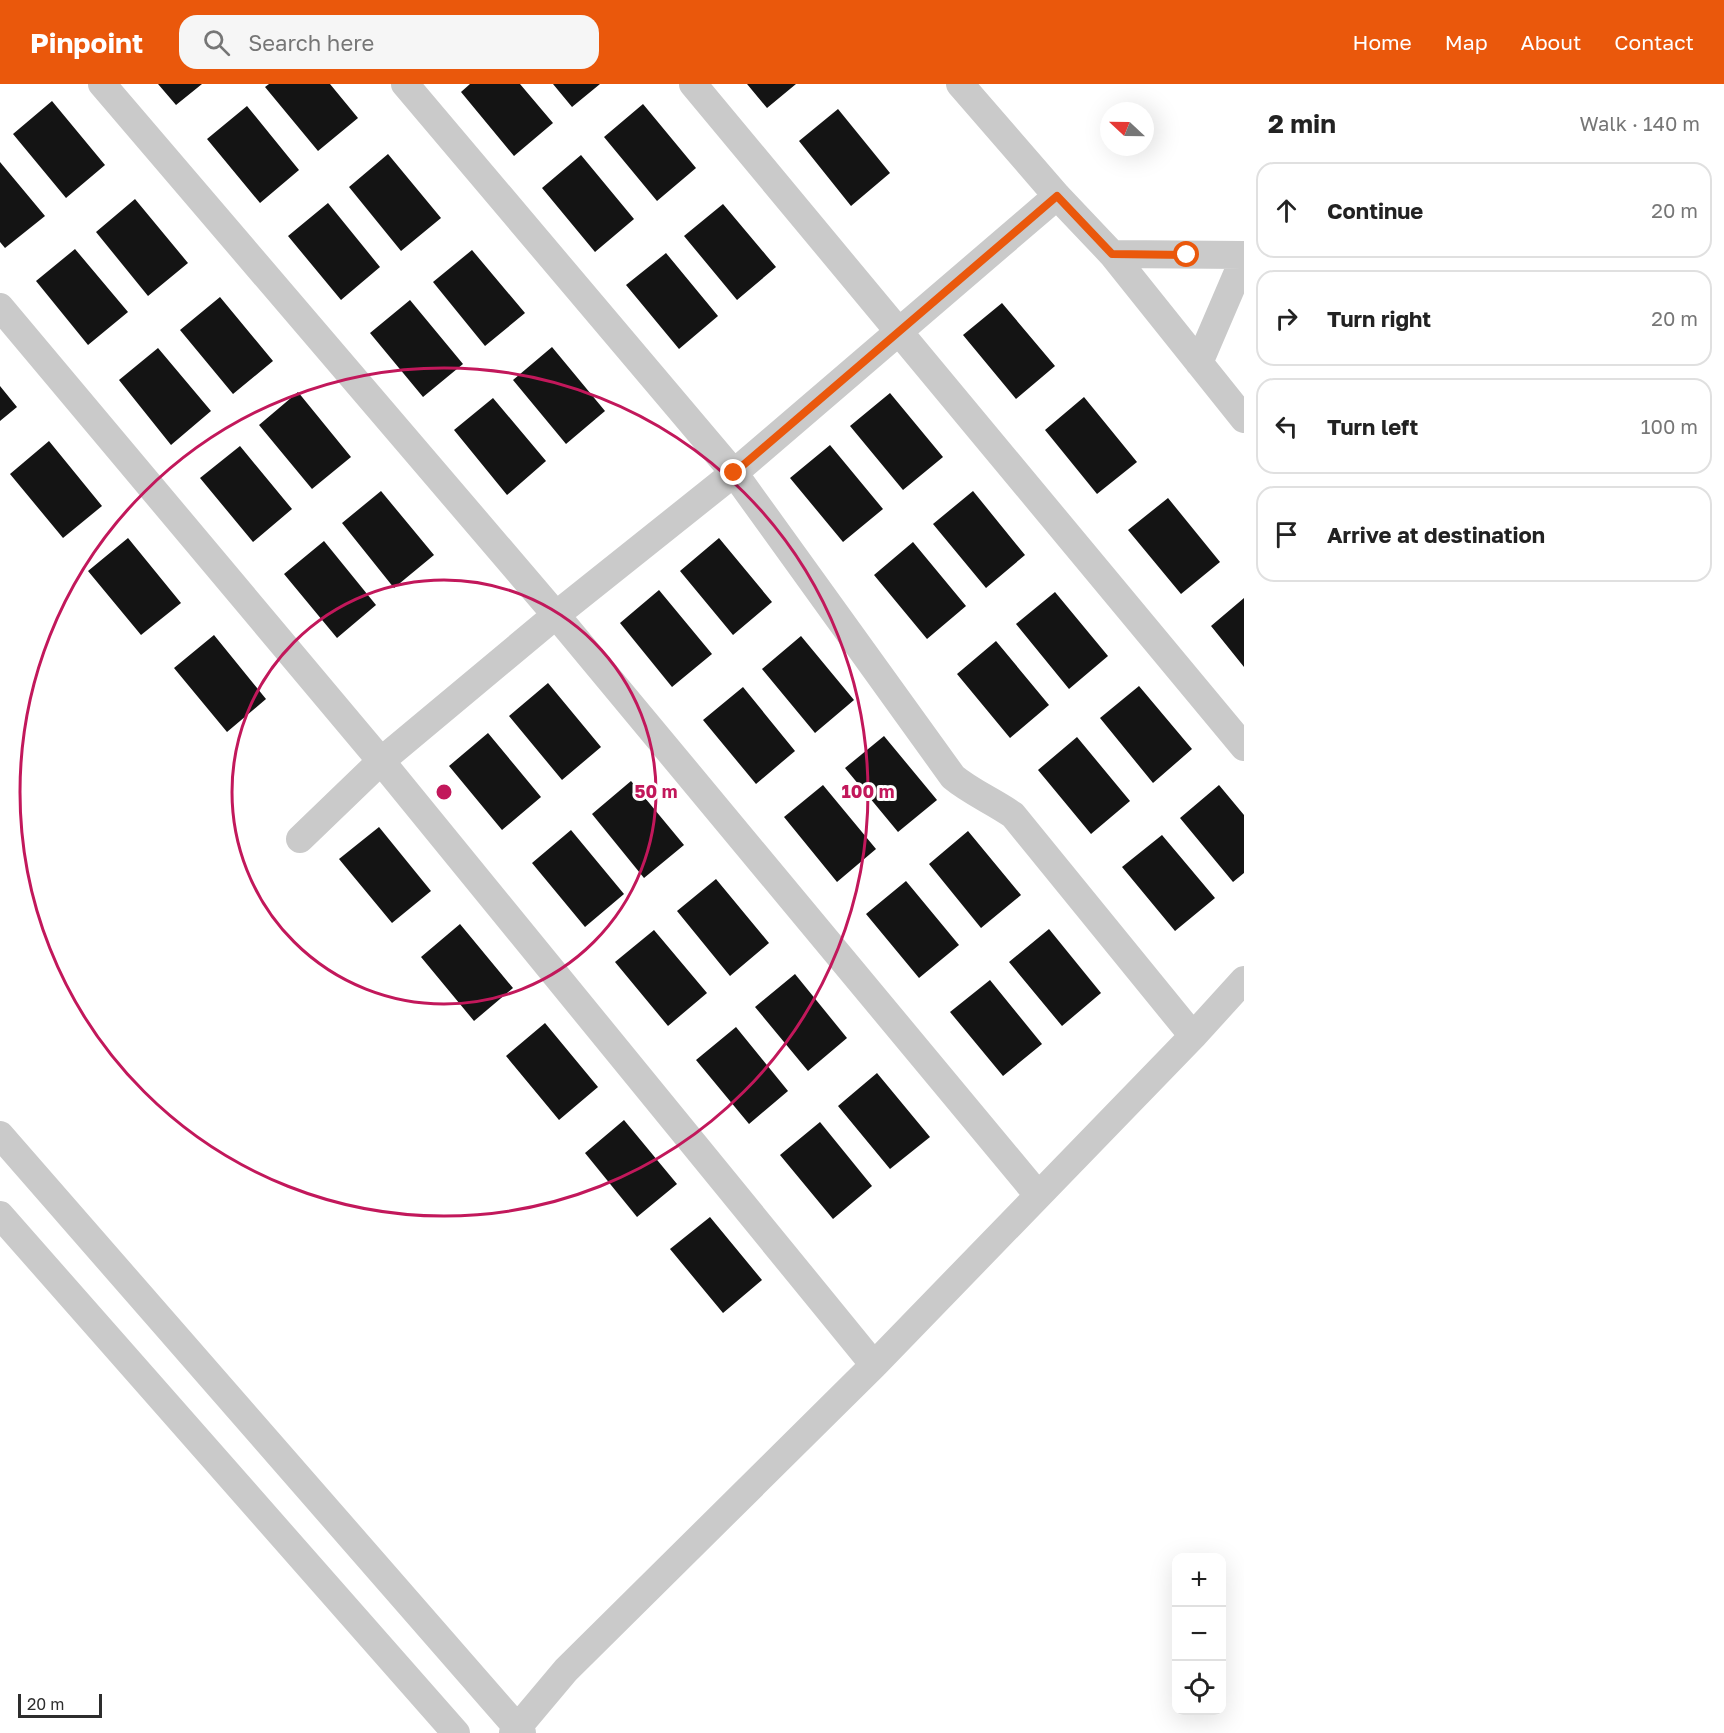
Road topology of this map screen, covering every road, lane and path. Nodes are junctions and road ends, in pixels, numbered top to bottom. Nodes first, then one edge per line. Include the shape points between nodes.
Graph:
1 (102, 84) edge
2 (405, 84) edge
3 (693, 84) edge
4 (960, 84) edge
5 (1057, 196) junction
6 (1112, 254) junction
7 (1244, 256) edge
8 (0, 307) edge
9 (900, 334) junction
10 (1199, 363) junction
11 (1244, 419) edge
12 (734, 473) junction
13 (556, 615) junction
14 (1244, 747) edge
15 (381, 761) junction
16 (300, 839) dead end
17 (1244, 980) edge
18 (1193, 1036) junction
19 (0, 1135) edge
20 (1038, 1195) junction
21 (0, 1215) edge
22 (874, 1365) junction
23 (518, 1731) edge
24 (456, 1733) edge

1 - 13 street
2 - 12 street
3 - 9 street
4 - 5 street
5 - 6 street
5 - 9 street
6 - 7 street
6 - 10 street
7 - 10 street
8 - 15 street
9 - 12 street
9 - 14 street
10 - 11 street
12 - 13 street
12 - 18 street via 952,777 1012,814
13 - 15 street
13 - 20 street
15 - 16 street
15 - 22 street
17 - 18 street
18 - 20 street
19 - 23 street
20 - 22 street
21 - 24 street
22 - 23 street via 566,1670

